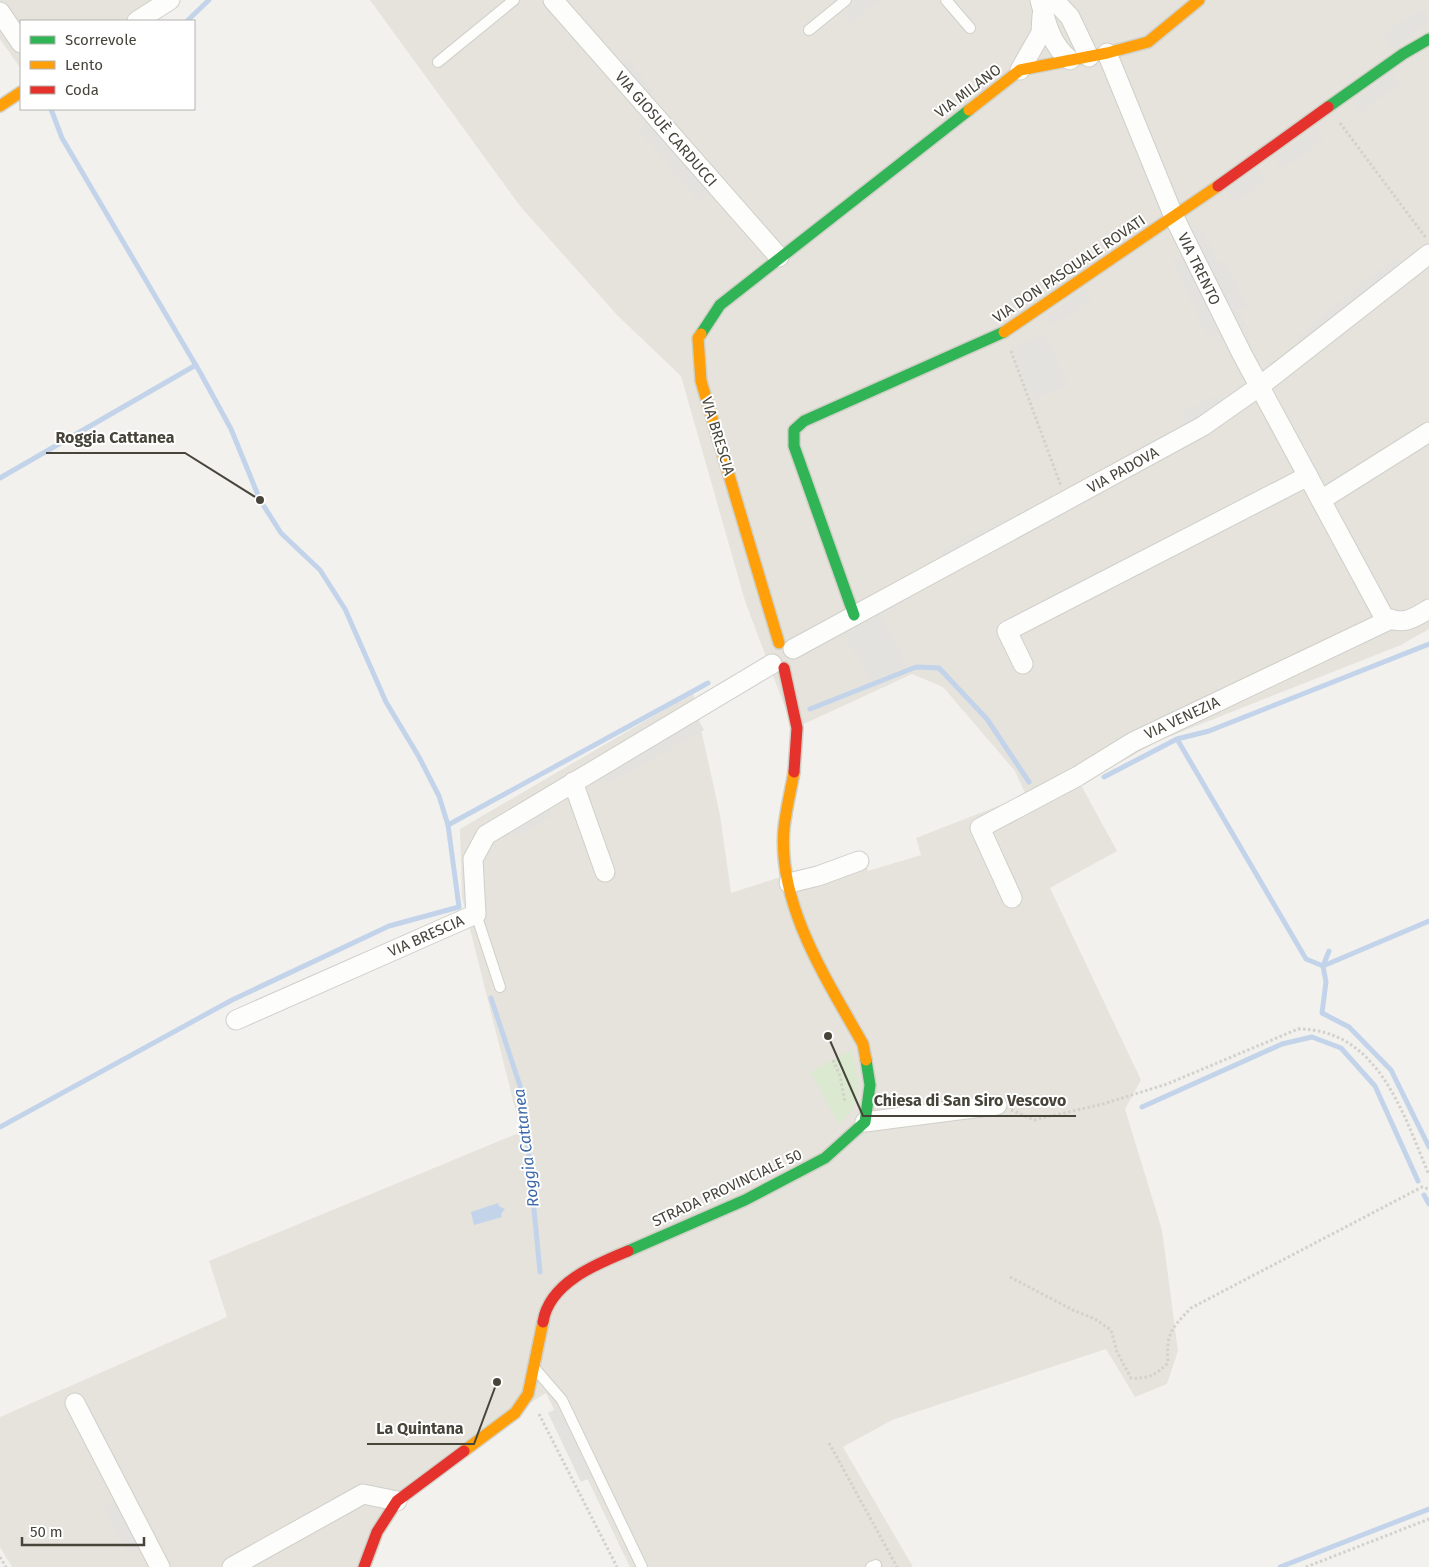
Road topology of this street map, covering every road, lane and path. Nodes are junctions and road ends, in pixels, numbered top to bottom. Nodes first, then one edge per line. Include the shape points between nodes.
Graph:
1 (170, 0) edge
2 (514, 0) edge
3 (553, 0) edge
4 (846, 0) edge
5 (946, 0) edge
6 (1199, 0) edge
7 (1045, 4) edge
8 (0, 12) edge
9 (138, 20) edge
10 (970, 28) dead end
11 (809, 30) dead end
12 (1429, 39) edge
13 (20, 42) edge
14 (1098, 55) junction
15 (1070, 60) junction
16 (438, 62) dead end
17 (1020, 70) junction
18 (20, 93) edge
19 (0, 106) edge
20 (1328, 106) junction
21 (1174, 217) junction
22 (1429, 242) edge
23 (1429, 254) edge
24 (779, 257) junction
25 (1004, 332) junction
26 (1260, 386) junction
27 (1429, 432) edge
28 (1308, 476) junction
29 (1321, 500) junction
30 (1066, 502) junction
31 (1429, 609) edge
32 (854, 615) junction
33 (1390, 619) junction
34 (786, 646) junction
35 (1024, 664) dead end
36 (778, 666) junction
37 (572, 782) junction
38 (859, 861) dead end
39 (605, 872) dead end
40 (789, 883) junction
41 (1012, 898) dead end
42 (476, 914) junction
43 (500, 987) dead end
44 (236, 1020) dead end
45 (833, 1060) dead end
46 (997, 1105) joint
47 (861, 1126) junction
48 (1429, 1175) edge
49 (1429, 1189) edge
50 (1010, 1277) dead end
51 (535, 1368) junction
52 (528, 1394) junction
53 (75, 1403) dead end
54 (829, 1443) dead end
55 (397, 1501) junction
56 (1429, 1519) edge
57 (0, 1557) edge
58 (6, 1567) edge
59 (160, 1567) edge
60 (232, 1567) edge
61 (364, 1567) edge
62 (617, 1567) edge
63 (642, 1567) edge
64 (897, 1567) edge
65 (1306, 1567) edge

1 - 9 street
2 - 16 lane
3 - 24 street, VIA GIOSUÈ CARDUCCI
4 - 11 lane
5 - 10 lane
6 - 14 street, VIA MILANO via 1148,42
7 - 14 street, VIA TRENTO via 1070,17
7 - 15 street via 1059,52
7 - 17 street via 1041,33
8 - 13 street
12 - 20 street, VIA DON PASQUALE ROVATI
14 - 15 street, VIA MILANO
14 - 21 street, VIA TRENTO
15 - 17 street, VIA MILANO
17 - 24 street, VIA MILANO
18 - 19 street
20 - 21 street, VIA DON PASQUALE ROVATI
20 - 22 path
21 - 25 street, VIA DON PASQUALE ROVATI
21 - 26 street, VIA TRENTO
23 - 26 street, VIA PADOVA
24 - 34 street, VIA BRESCIA via 720,306 698,338 701,380
25 - 30 path
25 - 32 street, VIA DON PASQUALE ROVATI via 804,421 794,430 794,446
26 - 28 street, VIA TRENTO
26 - 30 street, VIA PADOVA via 1203,426
27 - 29 street
28 - 29 street, VIA TRENTO
28 - 35 street via 1007,631
29 - 33 street, VIA TRENTO via 1384,617
30 - 32 street, VIA PADOVA
31 - 33 street via 1398,623
32 - 34 street, VIA PADOVA
33 - 41 street, VIA VENEZIA via 1133,742 1078,776 980,828
34 - 36 street via 770,652
34 - 36 street via 794,661
36 - 37 street, VIA BRESCIA
36 - 40 street via 796,728 795,766 784,829
37 - 39 street
37 - 42 street, VIA BRESCIA via 486,835 473,859
38 - 40 street
40 - 47 street via 814,957 863,1044 870,1085
42 - 43 lane
42 - 44 street, VIA BRESCIA
45 - 47 path via 840,1076 846,1110
46 - 47 street
46 - 48 path via 1034,1120 1095,1106 1167,1084 1298,1029 1318,1029 1339,1037 1376,1066 1394,1094
47 - 51 street, STRADA PROVINCIALE 50 via 825,1158 745,1200 595,1265 561,1289 545,1308
49 - 50 path via 1422,1186 1191,1308 1171,1329 1168,1363 1145,1379 1131,1378 1117,1352 1111,1330
51 - 52 street, STRADA PROVINCIALE 50
51 - 63 lane via 562,1400
52 - 55 street, STRADA PROVINCIALE 50 via 515,1413
52 - 62 path
53 - 59 street
54 - 64 path
55 - 60 street via 363,1494
55 - 61 street via 377,1532
56 - 65 path
57 - 58 path

